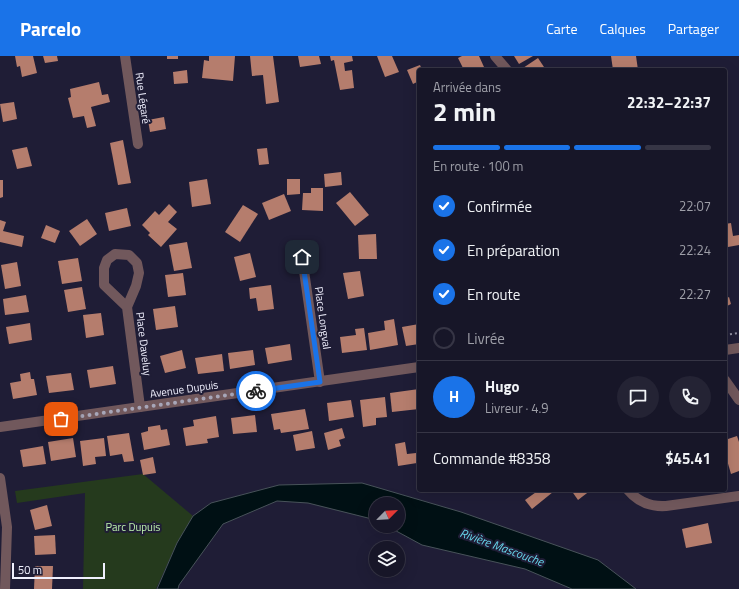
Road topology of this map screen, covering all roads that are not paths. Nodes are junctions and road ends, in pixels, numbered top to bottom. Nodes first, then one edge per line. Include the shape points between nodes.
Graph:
1 (125, 56) edge
2 (495, 56) edge
3 (505, 68) edge
4 (138, 144) dead end
5 (302, 257) dead end
6 (127, 307) junction
7 (739, 348) edge
8 (727, 350) edge
9 (417, 368) edge
10 (320, 382) junction
11 (727, 383) edge
12 (739, 400) edge
13 (140, 408) junction
14 (0, 428) edge
15 (0, 478) edge
16 (630, 492) edge
17 (739, 496) edge
18 (5, 589) edge

1 - 4 street, Rue Légaré
2 - 3 street
5 - 10 street, Place Longval
6 - 6 street, Place Daveluy via 139,273 137,263 129,256 116,254 108,260 104,268 104,285
6 - 13 street, Place Daveluy
7 - 8 street
9 - 10 street, Avenue Dupuis
10 - 13 street, Avenue Dupuis
11 - 12 street
13 - 14 street, Avenue Dupuis
15 - 18 street via 7,526
16 - 17 street via 641,501 655,506

